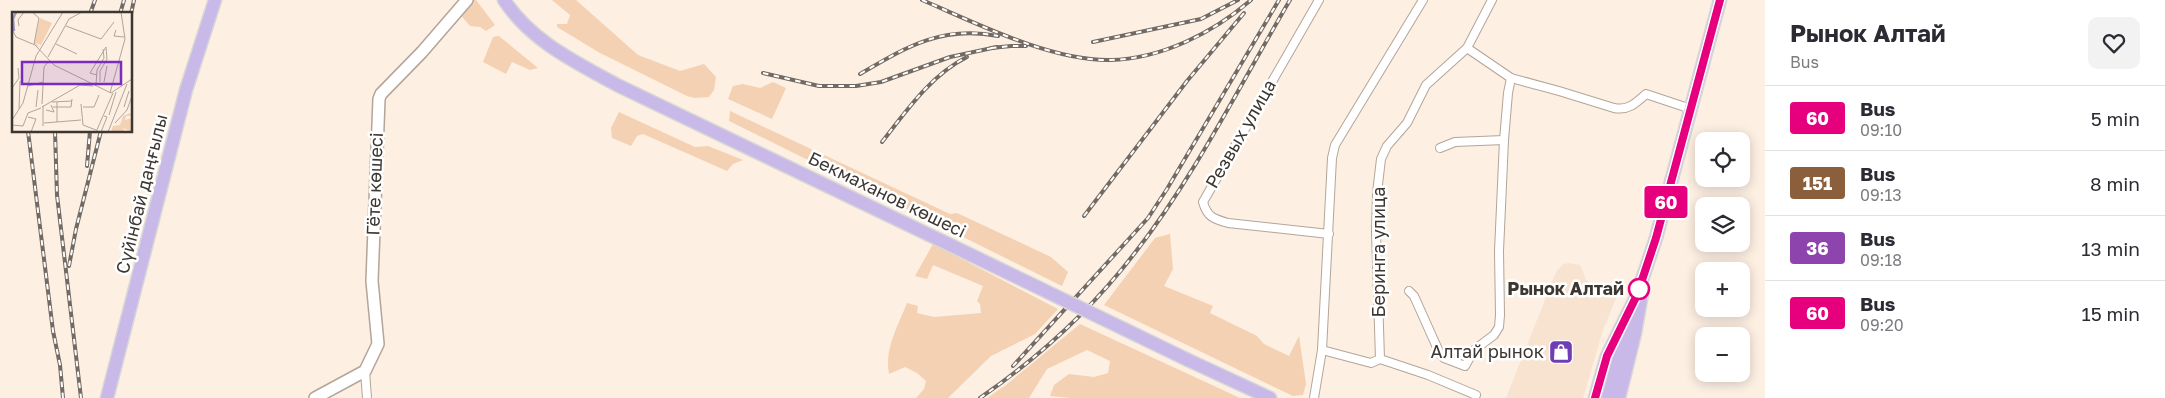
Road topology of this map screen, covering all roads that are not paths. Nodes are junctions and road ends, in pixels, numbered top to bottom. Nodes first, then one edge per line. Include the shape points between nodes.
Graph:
1 (215, 0) edge
2 (467, 0) edge
3 (504, 0) edge
4 (1319, 0) edge
5 (1423, 0) edge
6 (1492, 0) edge
7 (1720, 0) edge
8 (1467, 48) junction
9 (1511, 78) junction
10 (1691, 109) junction
11 (1504, 140) junction
12 (1440, 148) dead end
13 (1329, 234) junction
14 (1647, 267) junction
15 (1409, 291) dead end
16 (1637, 295) junction
17 (1322, 350) junction
18 (1380, 359) junction
19 (364, 371) junction
20 (1476, 395) dead end
21 (107, 398) edge
22 (315, 398) edge
23 (366, 398) edge
24 (1270, 398) edge
25 (1314, 398) edge
26 (1595, 398) edge
27 (1608, 398) edge
28 (1619, 398) edge

1 - 21 main road, Сүйінбай даңғылы via 186,90
2 - 19 street, Гёте көшесі via 379,99 372,281 378,344
3 - 24 main road, Бекмаханов көшесі, bridge via 523,24 570,59 617,85
4 - 13 street, Резвых улица via 1204,202 1212,219
5 - 13 street via 1335,144
6 - 8 street, Беринга улица
7 - 10 main road
8 - 9 street
8 - 18 street, Беринга улица via 1426,85 1406,123 1381,159 1376,232
9 - 10 street via 1622,110 1646,94
9 - 11 street
10 - 14 main road
11 - 12 street via 1455,142
11 - 15 street via 1500,315 1494,335 1474,350 1465,366 1444,358
13 - 17 street
14 - 16 main road
14 - 28 main road
16 - 26 main road via 1607,356
16 - 27 main road
17 - 18 street via 1371,364
17 - 25 street
18 - 20 street via 1428,374
19 - 22 street
19 - 23 street

